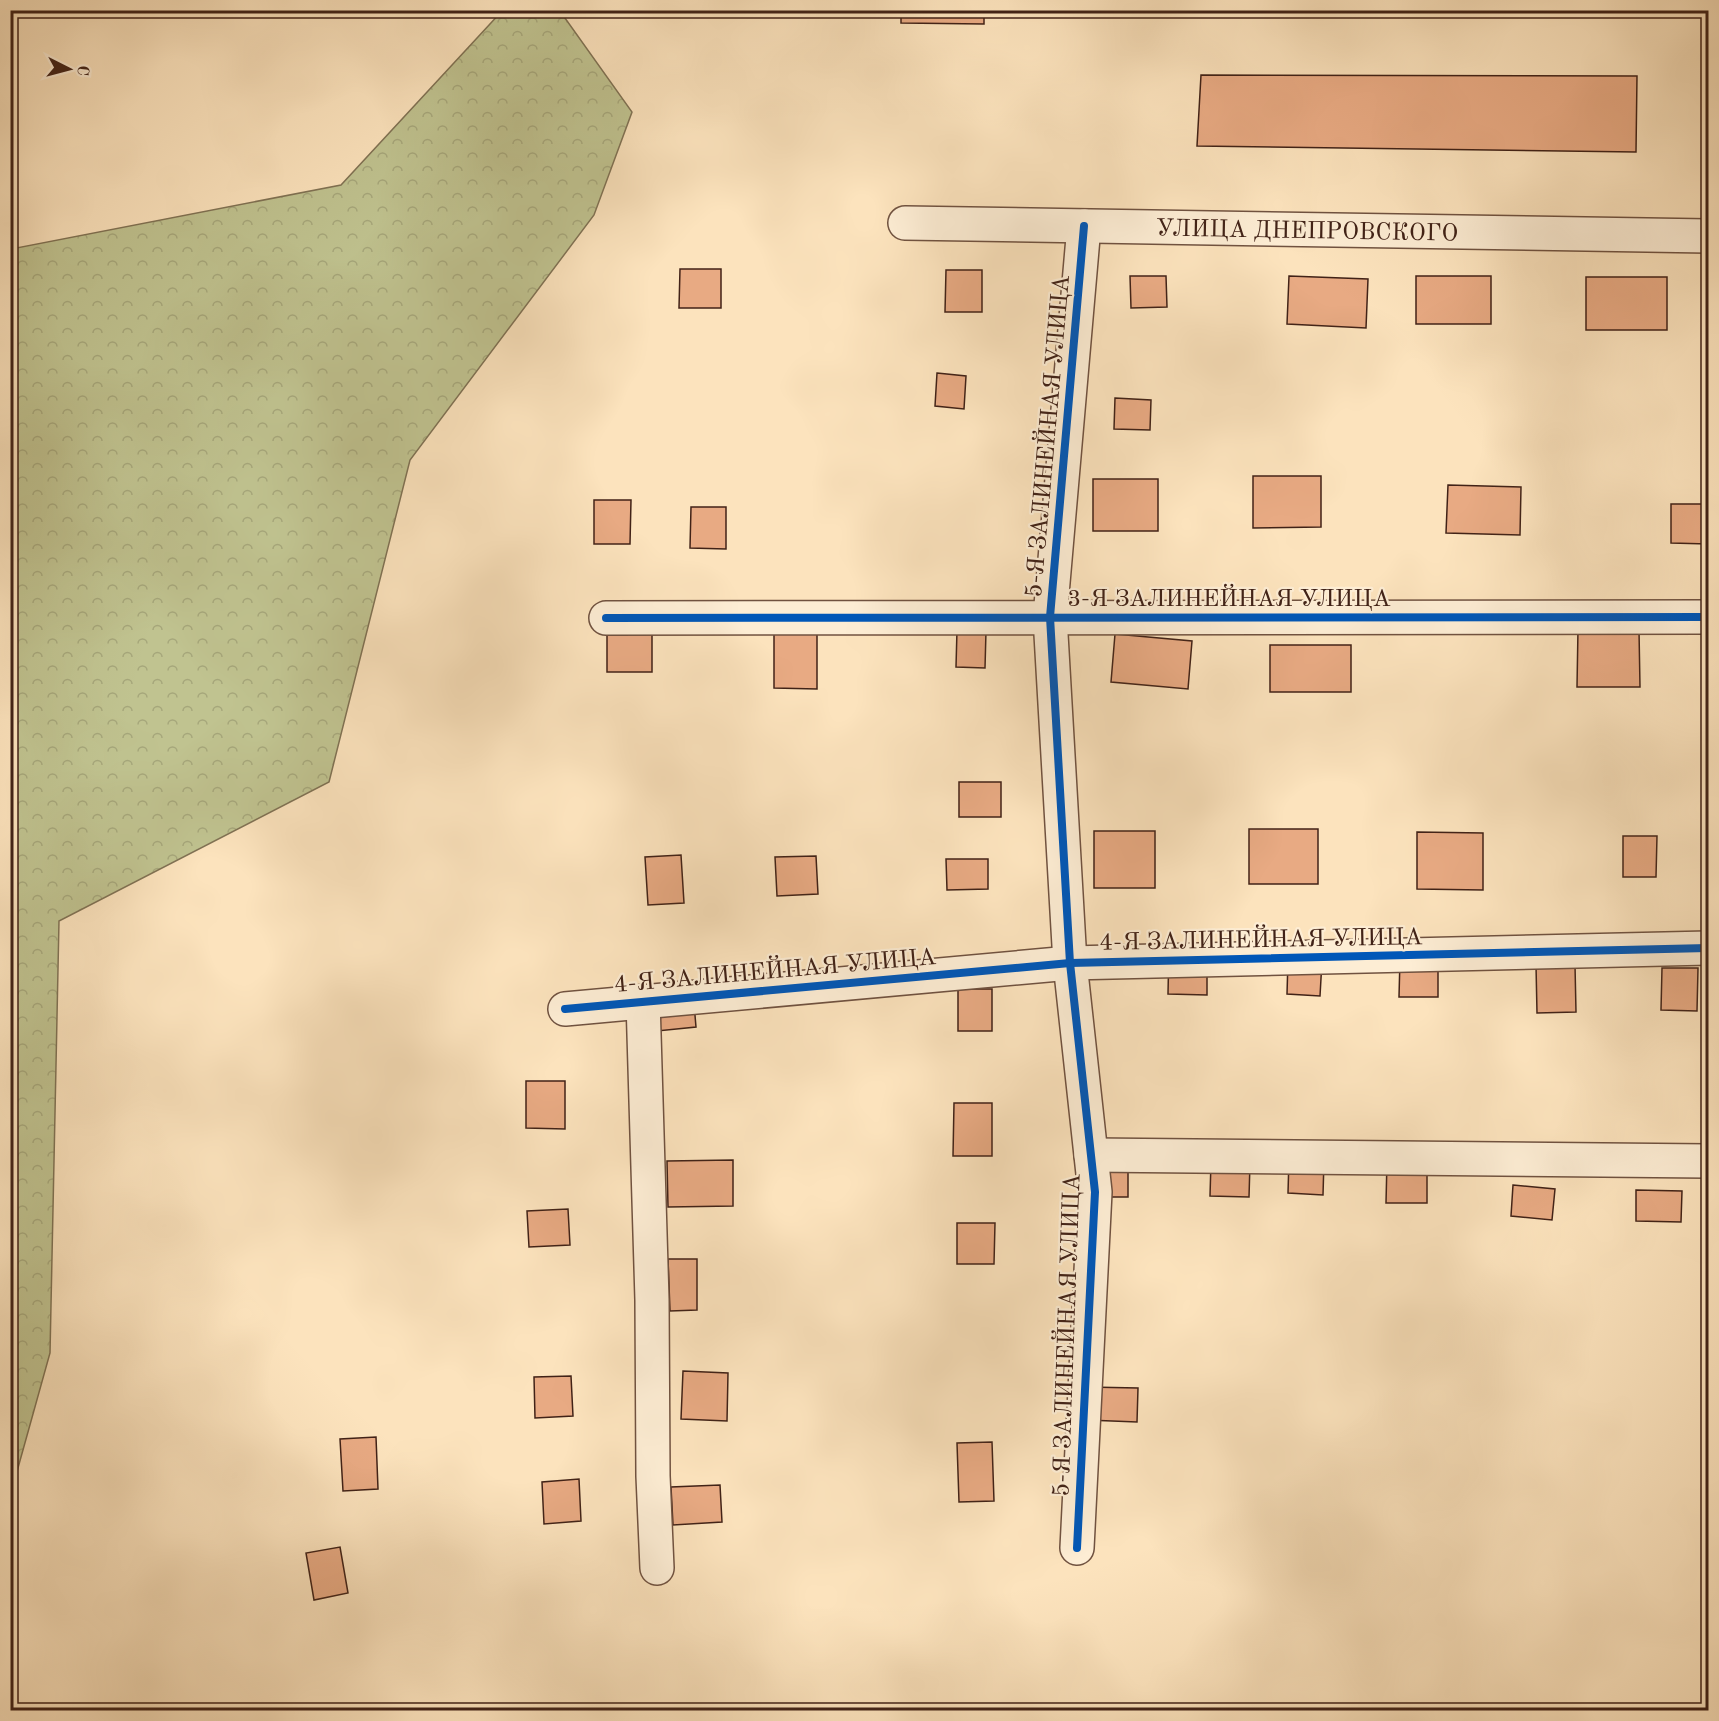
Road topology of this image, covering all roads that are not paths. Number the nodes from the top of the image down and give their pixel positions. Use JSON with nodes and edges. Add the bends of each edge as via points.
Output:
{"nodes":[{"id":1,"x":904,"y":223,"type":"dead end"},
{"id":2,"x":1084,"y":226,"type":"junction"},
{"id":3,"x":1708,"y":236,"type":"edge"},
{"id":4,"x":1050,"y":617,"type":"junction"},
{"id":5,"x":1708,"y":617,"type":"edge"},
{"id":6,"x":606,"y":618,"type":"dead end"},
{"id":7,"x":1708,"y":948,"type":"edge"},
{"id":8,"x":1070,"y":963,"type":"junction"},
{"id":9,"x":643,"y":1001,"type":"junction"},
{"id":10,"x":564,"y":1009,"type":"dead end"},
{"id":11,"x":1091,"y":1155,"type":"junction"},
{"id":12,"x":1708,"y":1161,"type":"edge"},
{"id":13,"x":1077,"y":1548,"type":"dead end"},
{"id":14,"x":657,"y":1568,"type":"dead end"}],
"edges":[{"from":1,"to":2,"type":"street","name":"УЛИЦА ДНЕПРОВСКОГО"},
{"from":2,"to":3,"type":"street","name":"УЛИЦА ДНЕПРОВСКОГО"},
{"from":2,"to":4,"type":"street","name":"5-Я ЗАЛИНЕЙНАЯ УЛИЦА"},
{"from":4,"to":5,"type":"street","name":"3-Я ЗАЛИНЕЙНАЯ УЛИЦА"},
{"from":4,"to":6,"type":"street","name":"3-Я ЗАЛИНЕЙНАЯ УЛИЦА"},
{"from":4,"to":8,"type":"street","name":"5-Я ЗАЛИНЕЙНАЯ УЛИЦА"},
{"from":7,"to":8,"type":"street","name":"4-Я ЗАЛИНЕЙНАЯ УЛИЦА"},
{"from":8,"to":9,"type":"street","name":"4-Я ЗАЛИНЕЙНАЯ УЛИЦА"},
{"from":8,"to":11,"type":"street","name":"5-Я ЗАЛИНЕЙНАЯ УЛИЦА"},
{"from":9,"to":10,"type":"street","name":"4-Я ЗАЛИНЕЙНАЯ УЛИЦА"},
{"from":9,"to":14,"type":"street","name":"4-Я ЗАЛИНЕЙНАЯ УЛИЦА"},
{"from":11,"to":12,"type":"street","name":"5-Я ЗАЛИНЕЙНАЯ УЛИЦА"},
{"from":11,"to":13,"type":"street","name":"5-Я ЗАЛИНЕЙНАЯ УЛИЦА","via":[[1095,1192]]}]}
